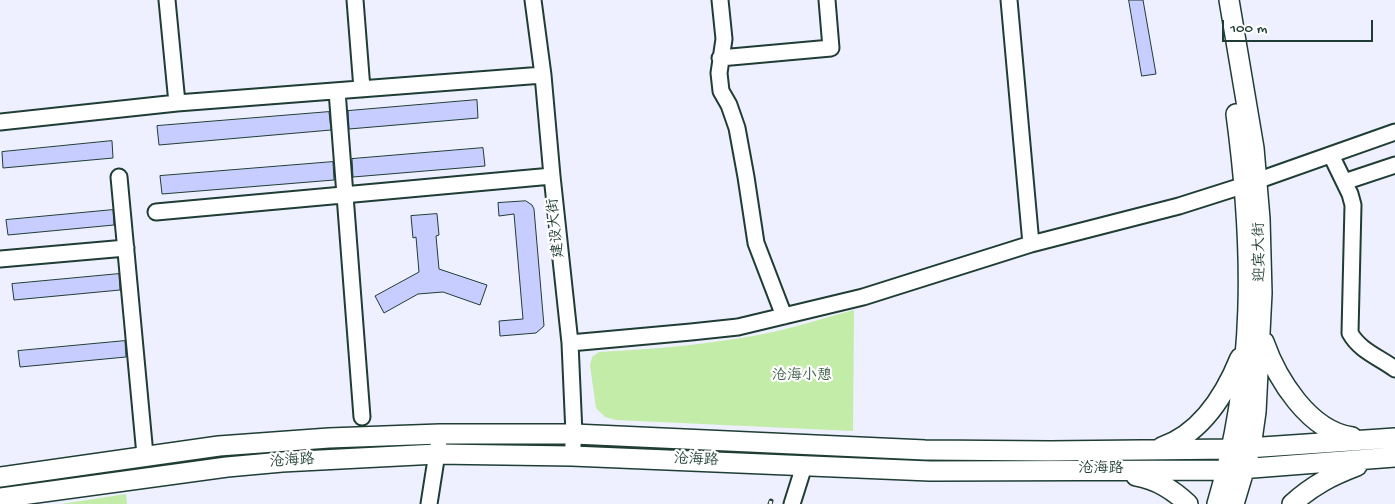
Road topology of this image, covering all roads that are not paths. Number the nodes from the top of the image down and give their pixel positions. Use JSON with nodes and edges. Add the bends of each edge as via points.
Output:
{"nodes":[{"id":1,"x":167,"y":0,"type":"edge"},
{"id":2,"x":355,"y":0,"type":"edge"},
{"id":3,"x":533,"y":0,"type":"edge"},
{"id":4,"x":720,"y":0,"type":"edge"},
{"id":5,"x":827,"y":0,"type":"edge"},
{"id":6,"x":1009,"y":0,"type":"edge"},
{"id":7,"x":1217,"y":0,"type":"edge"},
{"id":8,"x":1229,"y":0,"type":"edge"},
{"id":9,"x":720,"y":58,"type":"junction"},
{"id":10,"x":543,"y":75,"type":"junction"},
{"id":11,"x":362,"y":90,"type":"junction"},
{"id":12,"x":337,"y":91,"type":"junction"},
{"id":13,"x":177,"y":103,"type":"junction"},
{"id":14,"x":0,"y":122,"type":"edge"},
{"id":15,"x":1395,"y":132,"type":"edge"},
{"id":16,"x":1331,"y":154,"type":"junction"},
{"id":17,"x":1395,"y":165,"type":"edge"},
{"id":18,"x":552,"y":176,"type":"junction"},
{"id":19,"x":119,"y":177,"type":"dead end"},
{"id":20,"x":1251,"y":182,"type":"junction"},
{"id":21,"x":1344,"y":182,"type":"junction"},
{"id":22,"x":344,"y":195,"type":"junction"},
{"id":23,"x":156,"y":212,"type":"dead end"},
{"id":24,"x":1031,"y":244,"type":"junction"},
{"id":25,"x":126,"y":248,"type":"junction"},
{"id":26,"x":0,"y":259,"type":"edge"},
{"id":27,"x":784,"y":316,"type":"junction"},
{"id":28,"x":1254,"y":333,"type":"junction"},
{"id":29,"x":570,"y":343,"type":"junction"},
{"id":30,"x":1395,"y":369,"type":"edge"},
{"id":31,"x":362,"y":417,"type":"dead end"},
{"id":32,"x":440,"y":434,"type":"junction"},
{"id":33,"x":574,"y":434,"type":"junction"},
{"id":34,"x":1395,"y":438,"type":"edge"},
{"id":35,"x":1370,"y":440,"type":"junction"},
{"id":36,"x":1251,"y":447,"type":"junction"},
{"id":37,"x":1233,"y":449,"type":"junction"},
{"id":38,"x":1154,"y":450,"type":"junction"},
{"id":39,"x":437,"y":454,"type":"junction"},
{"id":40,"x":145,"y":455,"type":"junction"},
{"id":41,"x":572,"y":456,"type":"junction"},
{"id":42,"x":1395,"y":457,"type":"edge"},
{"id":43,"x":1372,"y":459,"type":"junction"},
{"id":44,"x":804,"y":466,"type":"junction"},
{"id":45,"x":1107,"y":470,"type":"junction"},
{"id":46,"x":1236,"y":470,"type":"junction"},
{"id":47,"x":0,"y":477,"type":"edge"},
{"id":48,"x":0,"y":498,"type":"edge"},
{"id":49,"x":428,"y":504,"type":"edge"},
{"id":50,"x":792,"y":504,"type":"edge"},
{"id":51,"x":1188,"y":504,"type":"edge"},
{"id":52,"x":1217,"y":504,"type":"edge"},
{"id":53,"x":1234,"y":504,"type":"edge"},
{"id":54,"x":1292,"y":504,"type":"edge"}],
"edges":[{"from":1,"to":13,"type":"street"},
{"from":2,"to":11,"type":"street"},
{"from":3,"to":10,"type":"street","name":"建设大街"},
{"from":4,"to":9,"type":"street","via":[[724,39]]},
{"from":5,"to":9,"type":"street","via":[[831,48]]},
{"from":6,"to":24,"type":"street"},
{"from":7,"to":20,"type":"main road","name":"迎宾大街"},
{"from":8,"to":20,"type":"main road","name":"迎宾大街","via":[[1254,148]]},
{"from":9,"to":27,"type":"street","via":[[721,90],[737,128],[756,243]]},
{"from":10,"to":11,"type":"street"},
{"from":10,"to":18,"type":"street","name":"建设大街"},
{"from":11,"to":12,"type":"street"},
{"from":12,"to":13,"type":"street"},
{"from":12,"to":22,"type":"street"},
{"from":13,"to":14,"type":"street"},
{"from":15,"to":16,"type":"street"},
{"from":16,"to":20,"type":"street"},
{"from":16,"to":21,"type":"street"},
{"from":17,"to":21,"type":"street"},
{"from":18,"to":22,"type":"street"},
{"from":18,"to":29,"type":"street","name":"建设大街"},
{"from":19,"to":25,"type":"street"},
{"from":20,"to":24,"type":"street","via":[[1179,206]]},
{"from":20,"to":28,"type":"main road","name":"迎宾大街","via":[[1249,276]]},
{"from":21,"to":30,"type":"street","via":[[1353,205],[1350,333],[1365,350]]},
{"from":22,"to":23,"type":"street"},
{"from":22,"to":31,"type":"street"},
{"from":24,"to":27,"type":"street","via":[[862,297]]},
{"from":25,"to":26,"type":"street"},
{"from":25,"to":40,"type":"street"},
{"from":27,"to":29,"type":"street","via":[[710,330]]},
{"from":28,"to":35,"type":"main road","via":[[1290,393],[1306,411],[1333,431]]},
{"from":28,"to":36,"type":"main road","name":"迎宾大街","via":[[1256,412]]},
{"from":28,"to":37,"type":"main road","name":"迎宾大街"},
{"from":28,"to":38,"type":"main road","via":[[1229,384],[1210,411],[1184,436]]},
{"from":29,"to":33,"type":"street","name":"建设大街"},
{"from":32,"to":33,"type":"main road","name":"沧海路"},
{"from":32,"to":39,"type":"street"},
{"from":32,"to":40,"type":"main road","name":"沧海路","via":[[329,438]]},
{"from":33,"to":38,"type":"main road","name":"沧海路","via":[[924,450]]},
{"from":33,"to":41,"type":"street","name":"建设大街"},
{"from":34,"to":35,"type":"main road","name":"沧海路"},
{"from":35,"to":36,"type":"main road","name":"沧海路"},
{"from":36,"to":37,"type":"main road","name":"沧海路"},
{"from":36,"to":46,"type":"main road","name":"迎宾大街"},
{"from":37,"to":38,"type":"main road","name":"沧海路"},
{"from":37,"to":46,"type":"main road","name":"迎宾大街"},
{"from":39,"to":41,"type":"main road","name":"沧海路"},
{"from":39,"to":48,"type":"main road","name":"沧海路","via":[[227,467]]},
{"from":39,"to":49,"type":"street"},
{"from":40,"to":47,"type":"main road","name":"沧海路"},
{"from":41,"to":44,"type":"main road","name":"沧海路"},
{"from":42,"to":43,"type":"main road","name":"沧海路"},
{"from":43,"to":46,"type":"main road","name":"沧海路"},
{"from":43,"to":54,"type":"main road","via":[[1309,488]]},
{"from":44,"to":45,"type":"main road","name":"沧海路"},
{"from":44,"to":50,"type":"street"},
{"from":45,"to":46,"type":"main road","name":"沧海路"},
{"from":45,"to":51,"type":"main road","via":[[1151,479]]},
{"from":46,"to":52,"type":"main road","name":"迎宾大街"},
{"from":46,"to":53,"type":"main road","name":"迎宾大街"}]}
